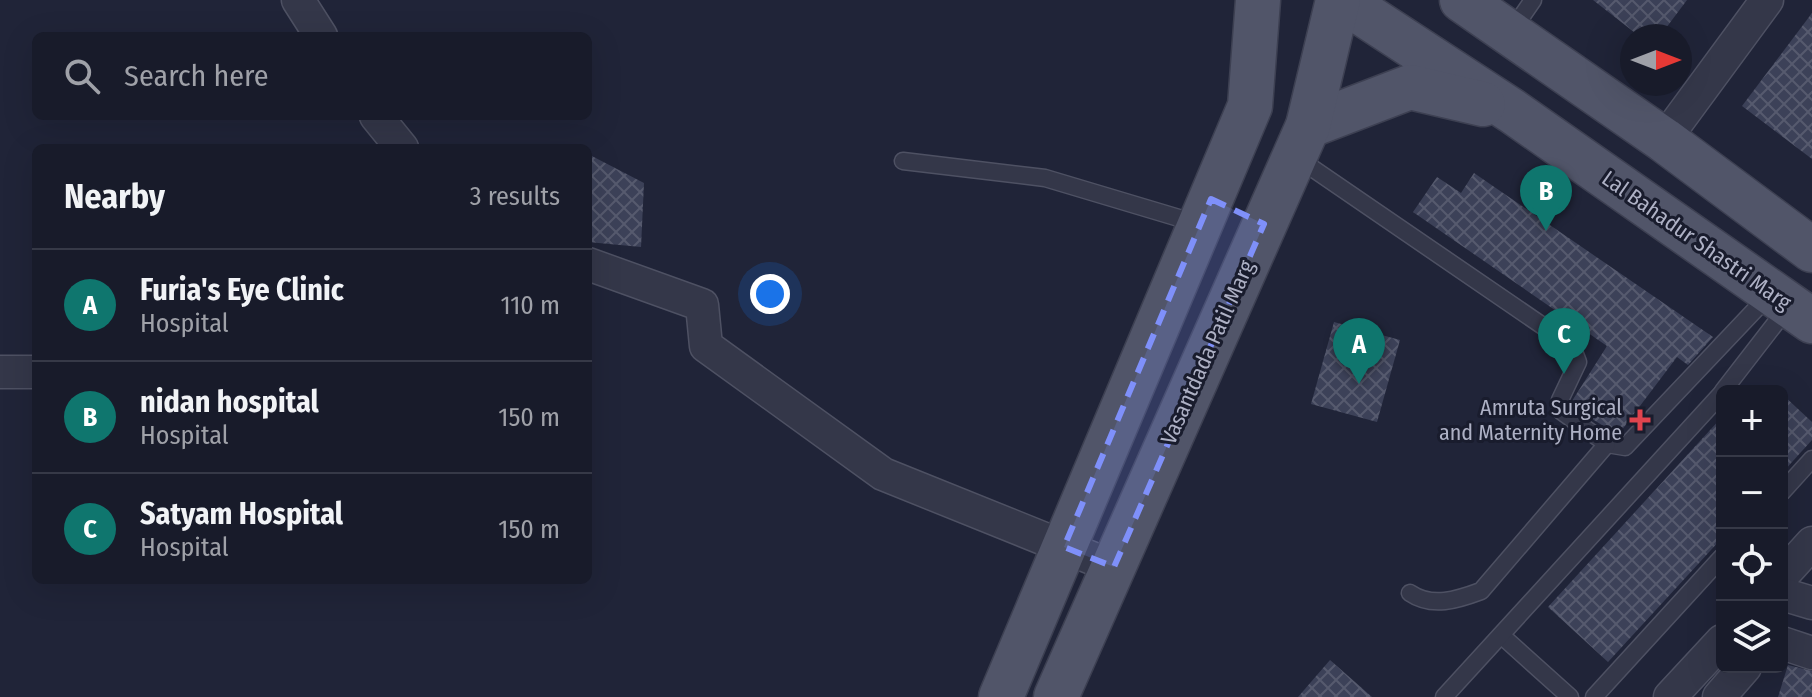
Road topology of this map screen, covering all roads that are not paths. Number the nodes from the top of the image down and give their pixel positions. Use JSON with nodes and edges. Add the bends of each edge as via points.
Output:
{"nodes":[{"id":1,"x":298,"y":0,"type":"edge"},
{"id":2,"x":1258,"y":0,"type":"edge"},
{"id":3,"x":1340,"y":0,"type":"edge"},
{"id":4,"x":1462,"y":0,"type":"edge"},
{"id":5,"x":1767,"y":0,"type":"edge"},
{"id":6,"x":1522,"y":17,"type":"edge"},
{"id":7,"x":318,"y":32,"type":"edge"},
{"id":8,"x":1512,"y":111,"type":"junction"},
{"id":9,"x":379,"y":120,"type":"edge"},
{"id":10,"x":1664,"y":140,"type":"junction"},
{"id":11,"x":1301,"y":141,"type":"junction"},
{"id":12,"x":399,"y":144,"type":"edge"},
{"id":13,"x":903,"y":161,"type":"dead end"},
{"id":14,"x":1206,"y":212,"type":"junction"},
{"id":15,"x":1264,"y":224,"type":"junction"},
{"id":16,"x":1812,"y":250,"type":"edge"},
{"id":17,"x":592,"y":265,"type":"edge"},
{"id":18,"x":1791,"y":306,"type":"edge"},
{"id":19,"x":0,"y":372,"type":"edge"},
{"id":20,"x":32,"y":372,"type":"edge"},
{"id":21,"x":1137,"y":374,"type":"junction"},
{"id":22,"x":1729,"y":385,"type":"edge"},
{"id":23,"x":1187,"y":397,"type":"junction"},
{"id":24,"x":1716,"y":400,"type":"edge"},
{"id":25,"x":1607,"y":444,"type":"junction"},
{"id":26,"x":1812,"y":459,"type":"edge"},
{"id":27,"x":1788,"y":485,"type":"edge"},
{"id":28,"x":1812,"y":543,"type":"edge"},
{"id":29,"x":1064,"y":547,"type":"junction"},
{"id":30,"x":1716,"y":564,"type":"edge"},
{"id":31,"x":1114,"y":567,"type":"junction"},
{"id":32,"x":1788,"y":569,"type":"edge"},
{"id":33,"x":1410,"y":593,"type":"dead end"},
{"id":34,"x":1788,"y":596,"type":"edge"},
{"id":35,"x":1812,"y":603,"type":"edge"},
{"id":36,"x":1501,"y":635,"type":"junction"},
{"id":37,"x":1788,"y":645,"type":"edge"},
{"id":38,"x":1716,"y":647,"type":"edge"},
{"id":39,"x":1812,"y":653,"type":"edge"},
{"id":40,"x":1740,"y":673,"type":"edge"},
{"id":41,"x":1001,"y":697,"type":"edge"},
{"id":42,"x":1056,"y":697,"type":"edge"},
{"id":43,"x":1444,"y":697,"type":"edge"},
{"id":44,"x":1570,"y":697,"type":"edge"},
{"id":45,"x":1594,"y":697,"type":"edge"},
{"id":46,"x":1670,"y":697,"type":"edge"},
{"id":47,"x":1719,"y":697,"type":"edge"}],
"edges":[{"from":1,"to":7,"type":"street"},
{"from":2,"to":14,"type":"main road","via":[[1250,106]]},
{"from":3,"to":8,"type":"main road","name":"Lal Bahadur Shastri Marg"},
{"from":3,"to":11,"type":"main road","name":"Vasantdada Patil Marg"},
{"from":4,"to":6,"type":"main road"},
{"from":5,"to":10,"type":"street"},
{"from":6,"to":10,"type":"main road"},
{"from":8,"to":11,"type":"main road","via":[[1410,87]]},
{"from":8,"to":18,"type":"main road","name":"Lal Bahadur Shastri Marg"},
{"from":9,"to":12,"type":"street"},
{"from":10,"to":16,"type":"main road"},
{"from":11,"to":15,"type":"main road","name":"Vasantdada Patil Marg"},
{"from":11,"to":25,"type":"lane","via":[[1572,346],[1578,362],[1560,400],[1561,411]]},
{"from":13,"to":14,"type":"lane","via":[[1045,178]]},
{"from":14,"to":15,"type":"main road"},
{"from":14,"to":21,"type":"main road"},
{"from":15,"to":23,"type":"main road","name":"Vasantdada Patil Marg"},
{"from":17,"to":29,"type":"street","via":[[702,305],[706,346],[883,474]]},
{"from":18,"to":22,"type":"lane"},
{"from":18,"to":25,"type":"lane","via":[[1625,447]]},
{"from":19,"to":20,"type":"street"},
{"from":21,"to":23,"type":"main road"},
{"from":21,"to":29,"type":"main road"},
{"from":23,"to":31,"type":"main road","name":"Vasantdada Patil Marg"},
{"from":24,"to":36,"type":"lane"},
{"from":25,"to":33,"type":"lane","via":[[1481,591],[1424,603]]},
{"from":26,"to":27,"type":"lane"},
{"from":28,"to":32,"type":"street"},
{"from":29,"to":31,"type":"street"},
{"from":29,"to":41,"type":"main road"},
{"from":30,"to":45,"type":"lane"},
{"from":31,"to":42,"type":"main road","name":"Vasantdada Patil Marg"},
{"from":34,"to":35,"type":"street"},
{"from":36,"to":43,"type":"lane"},
{"from":36,"to":44,"type":"lane"},
{"from":37,"to":39,"type":"street"},
{"from":38,"to":46,"type":"street"},
{"from":40,"to":47,"type":"street"}]}
